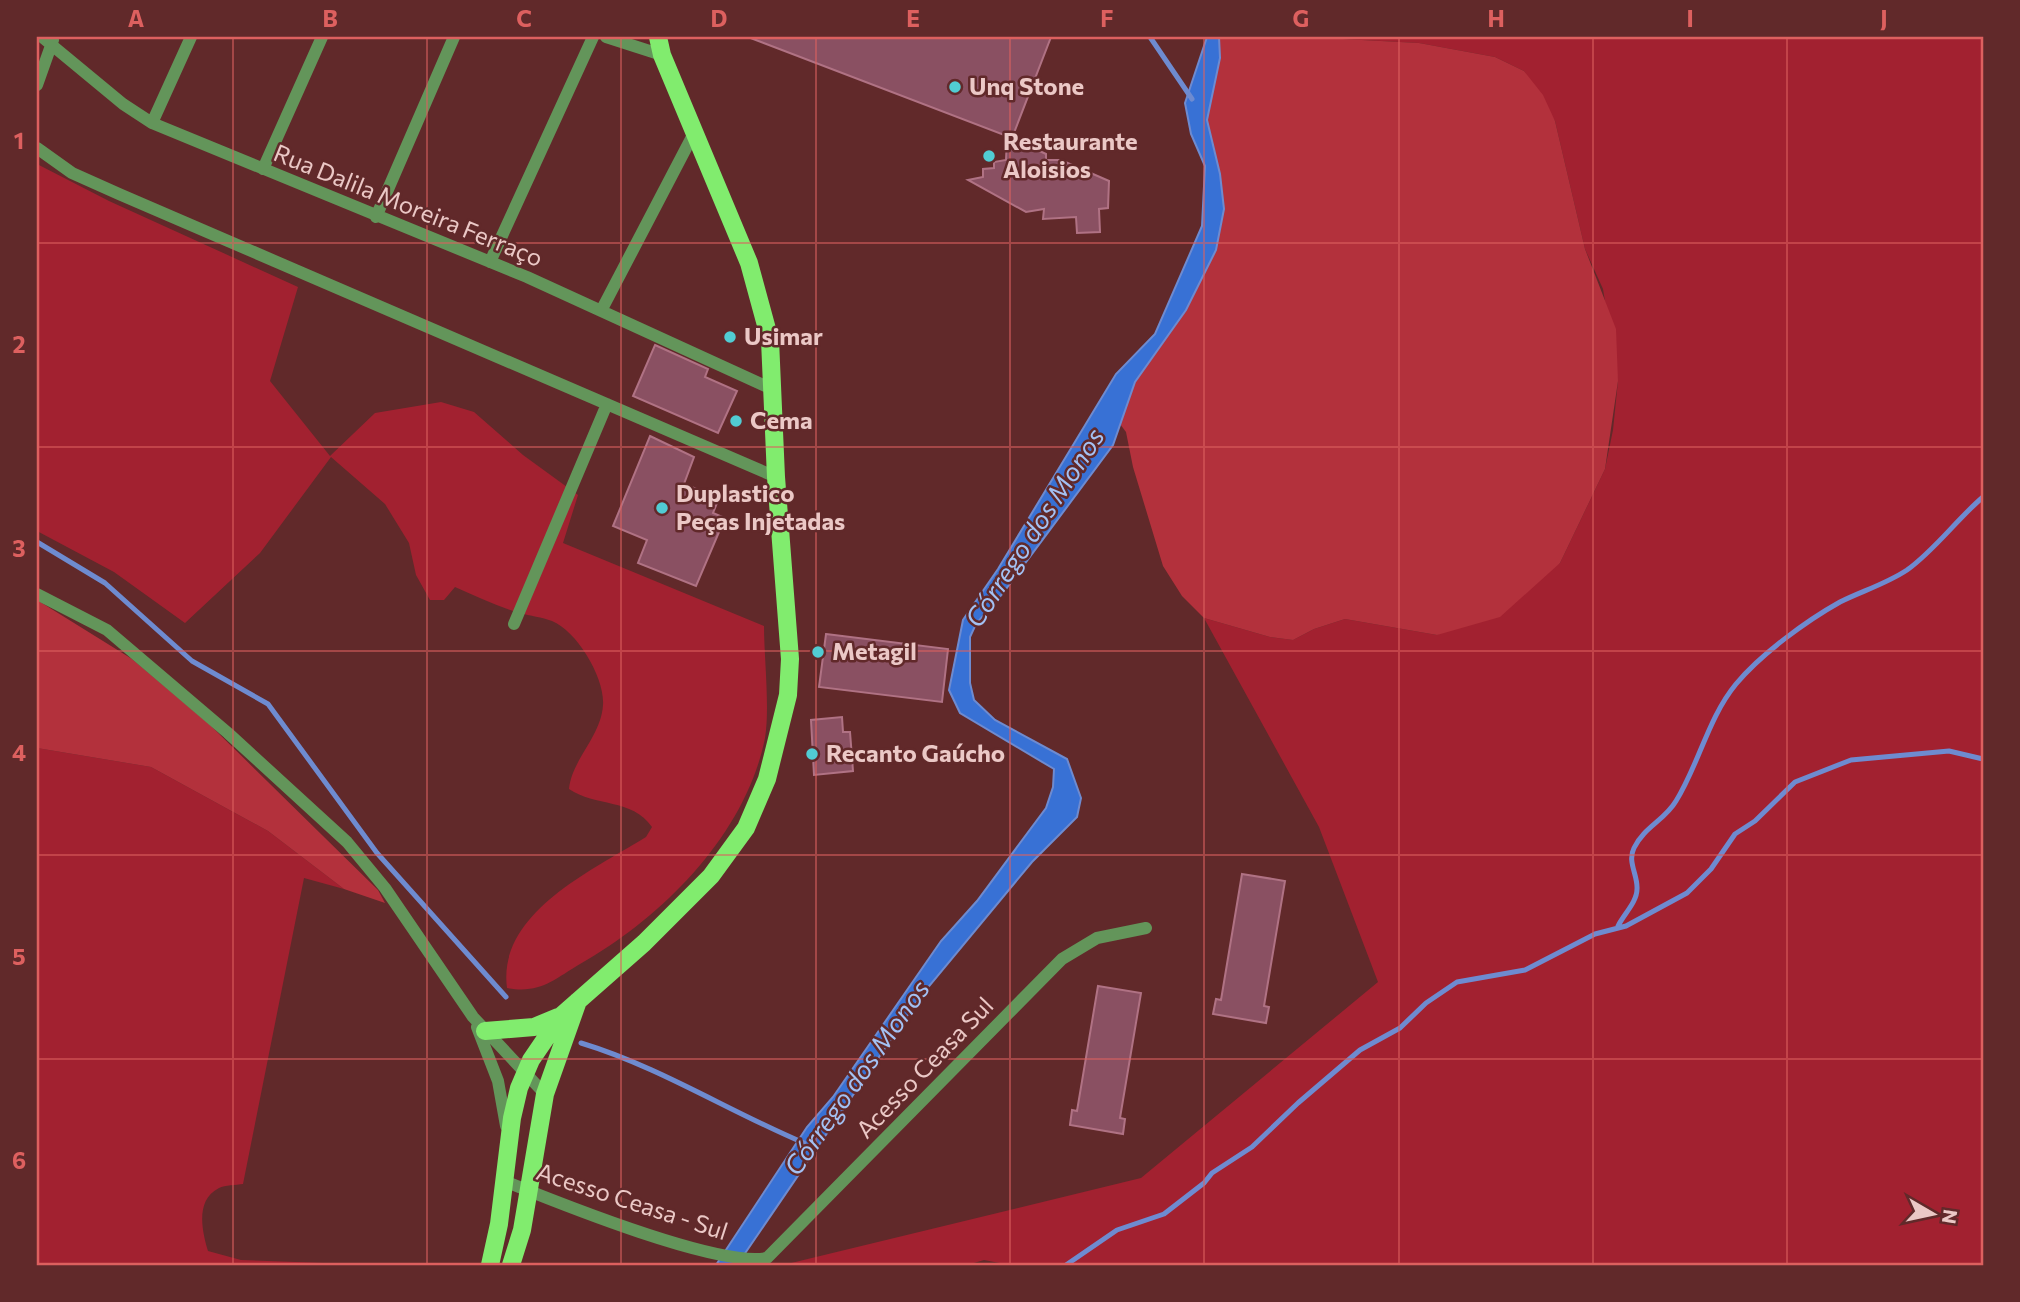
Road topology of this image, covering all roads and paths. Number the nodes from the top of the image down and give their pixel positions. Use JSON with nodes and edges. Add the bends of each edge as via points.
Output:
{"nodes":[{"id":1,"x":191,"y":37,"type":"edge"},
{"id":2,"x":322,"y":37,"type":"edge"},
{"id":3,"x":454,"y":37,"type":"edge"},
{"id":4,"x":593,"y":37,"type":"edge"},
{"id":5,"x":606,"y":37,"type":"edge"},
{"id":6,"x":657,"y":37,"type":"edge"},
{"id":7,"x":49,"y":39,"type":"edge"},
{"id":8,"x":662,"y":55,"type":"junction"},
{"id":9,"x":37,"y":85,"type":"edge"},
{"id":10,"x":152,"y":123,"type":"junction"},
{"id":11,"x":694,"y":132,"type":"junction"},
{"id":12,"x":37,"y":148,"type":"edge"},
{"id":13,"x":263,"y":169,"type":"junction"},
{"id":14,"x":376,"y":216,"type":"junction"},
{"id":15,"x":490,"y":262,"type":"junction"},
{"id":16,"x":601,"y":311,"type":"junction"},
{"id":17,"x":774,"y":390,"type":"junction"},
{"id":18,"x":607,"y":404,"type":"junction"},
{"id":19,"x":776,"y":477,"type":"junction"},
{"id":20,"x":37,"y":594,"type":"edge"},
{"id":21,"x":513,"y":624,"type":"dead end"},
{"id":22,"x":1146,"y":928,"type":"dead end"},
{"id":23,"x":578,"y":1001,"type":"junction"},
{"id":24,"x":561,"y":1016,"type":"junction"},
{"id":25,"x":473,"y":1017,"type":"junction"},
{"id":26,"x":485,"y":1031,"type":"junction"},
{"id":27,"x":525,"y":1075,"type":"junction"},
{"id":28,"x":545,"y":1094,"type":"junction"},
{"id":29,"x":508,"y":1141,"type":"junction"},
{"id":30,"x":504,"y":1181,"type":"junction"},
{"id":31,"x":529,"y":1191,"type":"junction"},
{"id":32,"x":748,"y":1259,"type":"joint"},
{"id":33,"x":490,"y":1265,"type":"edge"},
{"id":34,"x":511,"y":1265,"type":"edge"}],
"edges":[{"from":1,"to":10,"type":"street"},
{"from":2,"to":13,"type":"street"},
{"from":3,"to":14,"type":"street"},
{"from":4,"to":15,"type":"street"},
{"from":5,"to":8,"type":"street"},
{"from":6,"to":8,"type":"main road"},
{"from":7,"to":9,"type":"street"},
{"from":7,"to":10,"type":"street","name":"Rua Dalila Moreira Ferraço","via":[[123,104]]},
{"from":8,"to":11,"type":"main road"},
{"from":10,"to":13,"type":"street","name":"Rua Dalila Moreira Ferraço"},
{"from":11,"to":16,"type":"street"},
{"from":11,"to":17,"type":"main road","via":[[762,301]]},
{"from":12,"to":18,"type":"street","via":[[72,173],[118,194]]},
{"from":13,"to":14,"type":"street","name":"Rua Dalila Moreira Ferraço"},
{"from":14,"to":15,"type":"street","name":"Rua Dalila Moreira Ferraço"},
{"from":15,"to":16,"type":"street","name":"Rua Dalila Moreira Ferraço"},
{"from":16,"to":17,"type":"street","name":"Rua Dalila Moreira Ferraço"},
{"from":17,"to":19,"type":"main road"},
{"from":18,"to":19,"type":"street"},
{"from":18,"to":21,"type":"street"},
{"from":19,"to":23,"type":"main road","via":[[790,659],[788,695],[767,779],[746,828],[711,876]]},
{"from":20,"to":25,"type":"street","via":[[107,630],[346,842],[385,888]]},
{"from":22,"to":32,"type":"street","name":"Acesso Ceasa Sul","via":[[1097,937],[1062,959],[775,1252],[767,1258]]},
{"from":23,"to":24,"type":"main road"},
{"from":23,"to":28,"type":"main road"},
{"from":24,"to":26,"type":"main road","via":[[534,1027]]},
{"from":24,"to":27,"type":"main road"},
{"from":25,"to":26,"type":"street"},
{"from":25,"to":29,"type":"street","via":[[498,1081]]},
{"from":26,"to":27,"type":"street"},
{"from":27,"to":28,"type":"street"},
{"from":27,"to":29,"type":"main road"},
{"from":28,"to":31,"type":"main road"},
{"from":29,"to":30,"type":"main road"},
{"from":30,"to":31,"type":"street","name":"Acesso Ceasa - Sul"},
{"from":30,"to":33,"type":"main road"},
{"from":31,"to":32,"type":"street","name":"Acesso Ceasa - Sul","via":[[646,1233]]},
{"from":31,"to":34,"type":"main road"}]}
